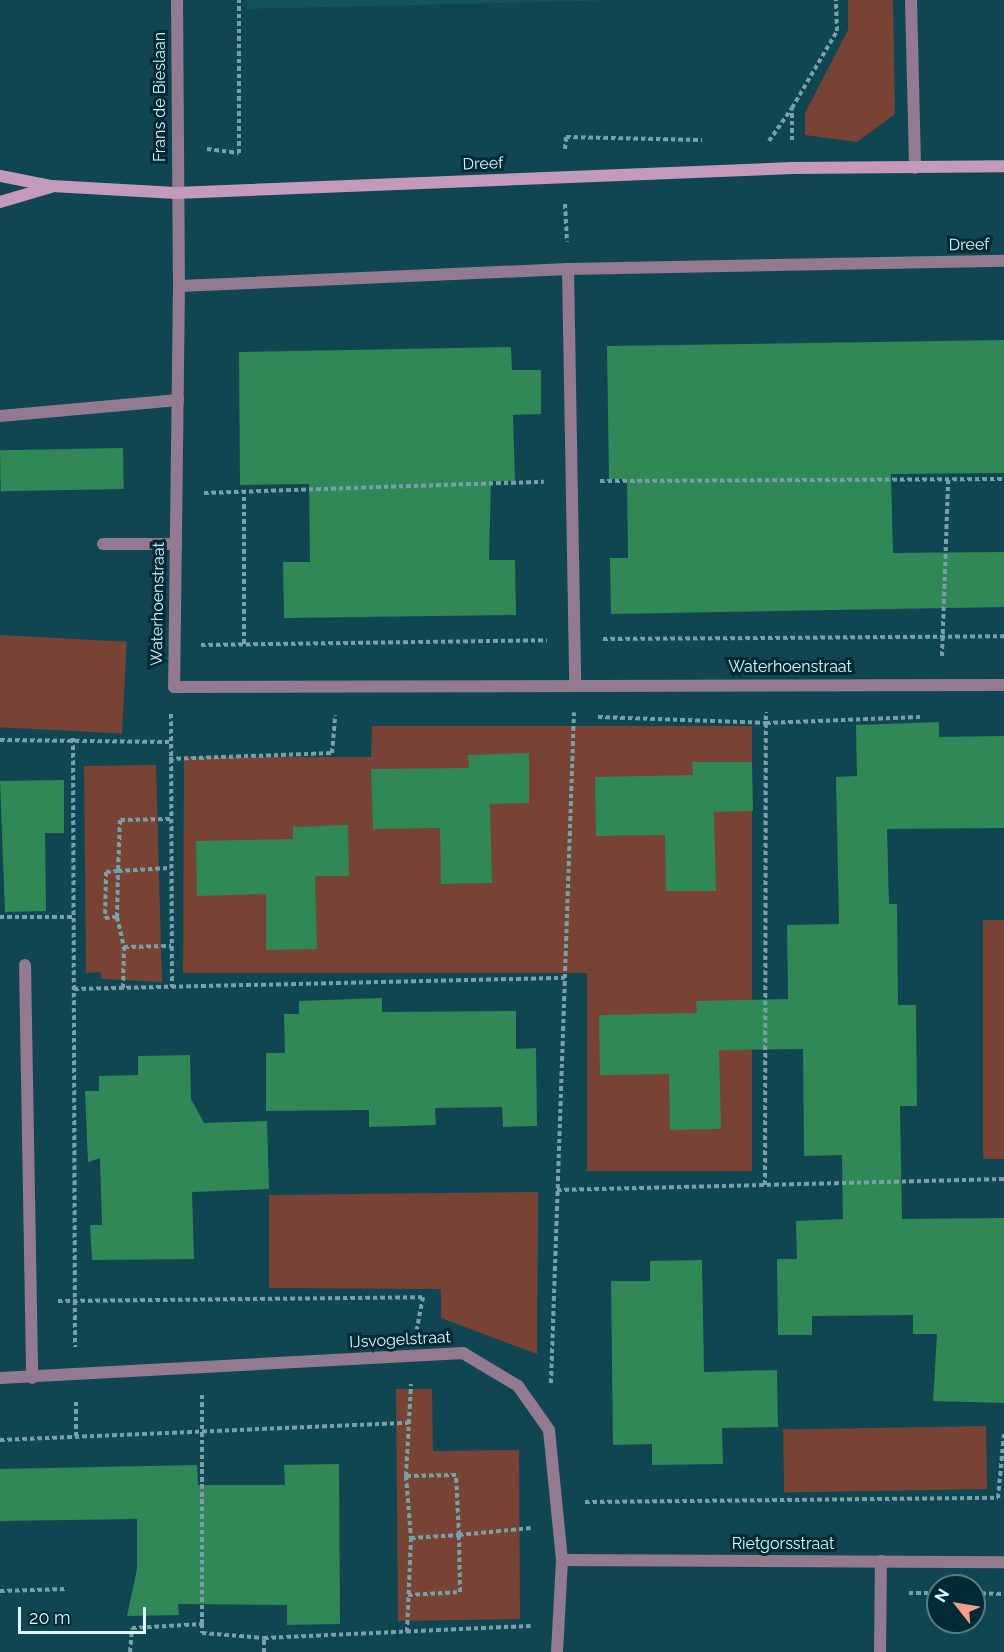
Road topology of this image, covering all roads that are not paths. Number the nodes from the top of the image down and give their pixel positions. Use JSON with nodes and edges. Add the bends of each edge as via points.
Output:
{"nodes":[{"id":1,"x":177,"y":0,"type":"edge"},
{"id":2,"x":911,"y":0,"type":"edge"},
{"id":3,"x":1004,"y":166,"type":"edge"},
{"id":4,"x":915,"y":168,"type":"junction"},
{"id":5,"x":0,"y":176,"type":"edge"},
{"id":6,"x":52,"y":186,"type":"junction"},
{"id":7,"x":176,"y":193,"type":"junction"},
{"id":8,"x":0,"y":202,"type":"edge"},
{"id":9,"x":1004,"y":261,"type":"edge"},
{"id":10,"x":568,"y":269,"type":"junction"},
{"id":11,"x":179,"y":286,"type":"junction"},
{"id":12,"x":178,"y":400,"type":"junction"},
{"id":13,"x":0,"y":416,"type":"edge"},
{"id":14,"x":103,"y":544,"type":"dead end"},
{"id":15,"x":176,"y":544,"type":"junction"},
{"id":16,"x":575,"y":685,"type":"junction"},
{"id":17,"x":1004,"y":685,"type":"edge"},
{"id":18,"x":25,"y":965,"type":"dead end"},
{"id":19,"x":0,"y":1378,"type":"edge"},
{"id":20,"x":32,"y":1378,"type":"junction"},
{"id":21,"x":562,"y":1560,"type":"junction"},
{"id":22,"x":881,"y":1561,"type":"junction"},
{"id":23,"x":1004,"y":1562,"type":"edge"},
{"id":24,"x":557,"y":1652,"type":"edge"},
{"id":25,"x":880,"y":1652,"type":"edge"}],
"edges":[{"from":1,"to":7,"type":"street","name":"Frans de Bieslaan"},
{"from":2,"to":4,"type":"street"},
{"from":3,"to":4,"type":"street","name":"Dreef"},
{"from":4,"to":7,"type":"street","name":"Dreef","via":[[792,168]]},
{"from":5,"to":6,"type":"street","name":"Dreef"},
{"from":6,"to":7,"type":"street","name":"Dreef"},
{"from":6,"to":8,"type":"street","name":"Dreef"},
{"from":7,"to":11,"type":"street","name":"Waterhoenstraat"},
{"from":9,"to":10,"type":"street","name":"Dreef"},
{"from":10,"to":11,"type":"street","name":"Dreef"},
{"from":10,"to":16,"type":"street"},
{"from":11,"to":12,"type":"street","name":"Waterhoenstraat"},
{"from":12,"to":13,"type":"street"},
{"from":12,"to":15,"type":"street","name":"Waterhoenstraat"},
{"from":14,"to":15,"type":"street"},
{"from":15,"to":16,"type":"street","name":"Waterhoenstraat","via":[[174,687]]},
{"from":16,"to":17,"type":"street","name":"Waterhoenstraat"},
{"from":18,"to":20,"type":"street"},
{"from":19,"to":20,"type":"street","name":"IJsvogelstraat"},
{"from":20,"to":21,"type":"street","name":"IJsvogelstraat","via":[[463,1353],[518,1386],[549,1430]]},
{"from":21,"to":22,"type":"street","name":"Rietgorsstraat"},
{"from":21,"to":24,"type":"street","name":"IJsvogelstraat"},
{"from":22,"to":23,"type":"street","name":"Rietgorsstraat"},
{"from":22,"to":25,"type":"street"}]}
